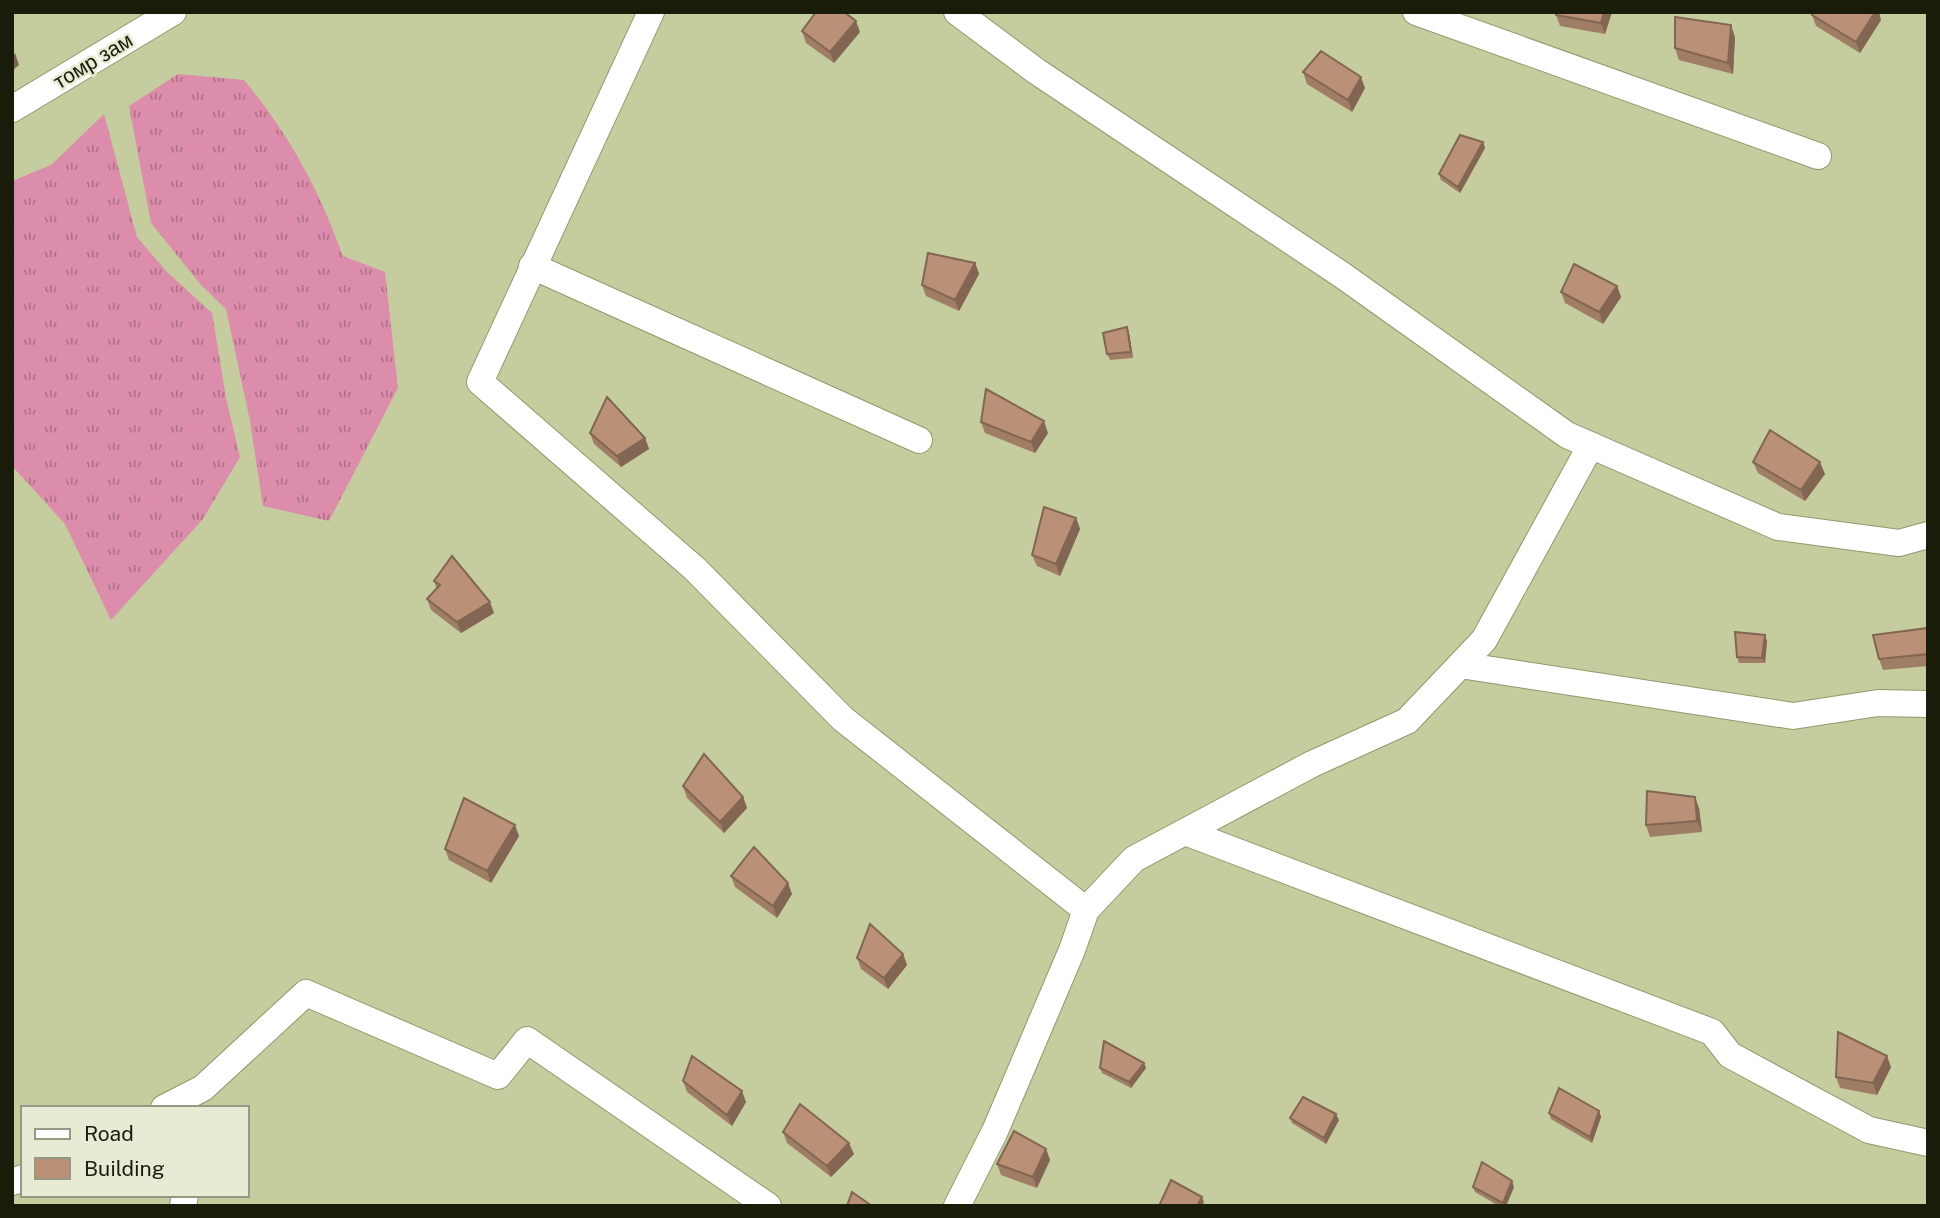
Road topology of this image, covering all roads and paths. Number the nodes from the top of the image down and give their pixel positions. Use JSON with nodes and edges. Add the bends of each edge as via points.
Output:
{"nodes":[{"id":1,"x":173,"y":12,"type":"edge"},
{"id":2,"x":651,"y":12,"type":"edge"},
{"id":3,"x":957,"y":12,"type":"edge"},
{"id":4,"x":1416,"y":12,"type":"edge"},
{"id":5,"x":12,"y":109,"type":"edge"},
{"id":6,"x":1818,"y":156,"type":"dead end"},
{"id":7,"x":533,"y":266,"type":"junction"},
{"id":8,"x":919,"y":440,"type":"dead end"},
{"id":9,"x":1591,"y":445,"type":"junction"},
{"id":10,"x":1928,"y":536,"type":"edge"},
{"id":11,"x":1460,"y":665,"type":"junction"},
{"id":12,"x":1928,"y":704,"type":"edge"},
{"id":13,"x":1185,"y":832,"type":"junction"},
{"id":14,"x":1086,"y":911,"type":"junction"},
{"id":15,"x":201,"y":1098,"type":"edge"},
{"id":16,"x":171,"y":1106,"type":"edge"},
{"id":17,"x":1928,"y":1143,"type":"edge"},
{"id":18,"x":768,"y":1206,"type":"edge"},
{"id":19,"x":957,"y":1206,"type":"edge"}],
"edges":[{"from":1,"to":5,"type":"street","name":"томр зам"},
{"from":2,"to":7,"type":"street"},
{"from":3,"to":9,"type":"street","via":[[1567,435]]},
{"from":4,"to":6,"type":"street"},
{"from":7,"to":8,"type":"street"},
{"from":7,"to":14,"type":"street","via":[[480,382],[695,569],[843,719]]},
{"from":9,"to":10,"type":"street","via":[[1778,527],[1899,542]]},
{"from":9,"to":11,"type":"street","via":[[1484,640]]},
{"from":11,"to":12,"type":"street","via":[[1793,716],[1878,703]]},
{"from":11,"to":13,"type":"street","via":[[1407,721],[1312,764]]},
{"from":13,"to":14,"type":"street","via":[[1134,859]]},
{"from":13,"to":17,"type":"street","via":[[1712,1032],[1730,1055],[1869,1130]]},
{"from":14,"to":19,"type":"street","via":[[995,1131]]},
{"from":15,"to":16,"type":"street"},
{"from":15,"to":18,"type":"street","via":[[306,993],[498,1076],[527,1040]]}]}
